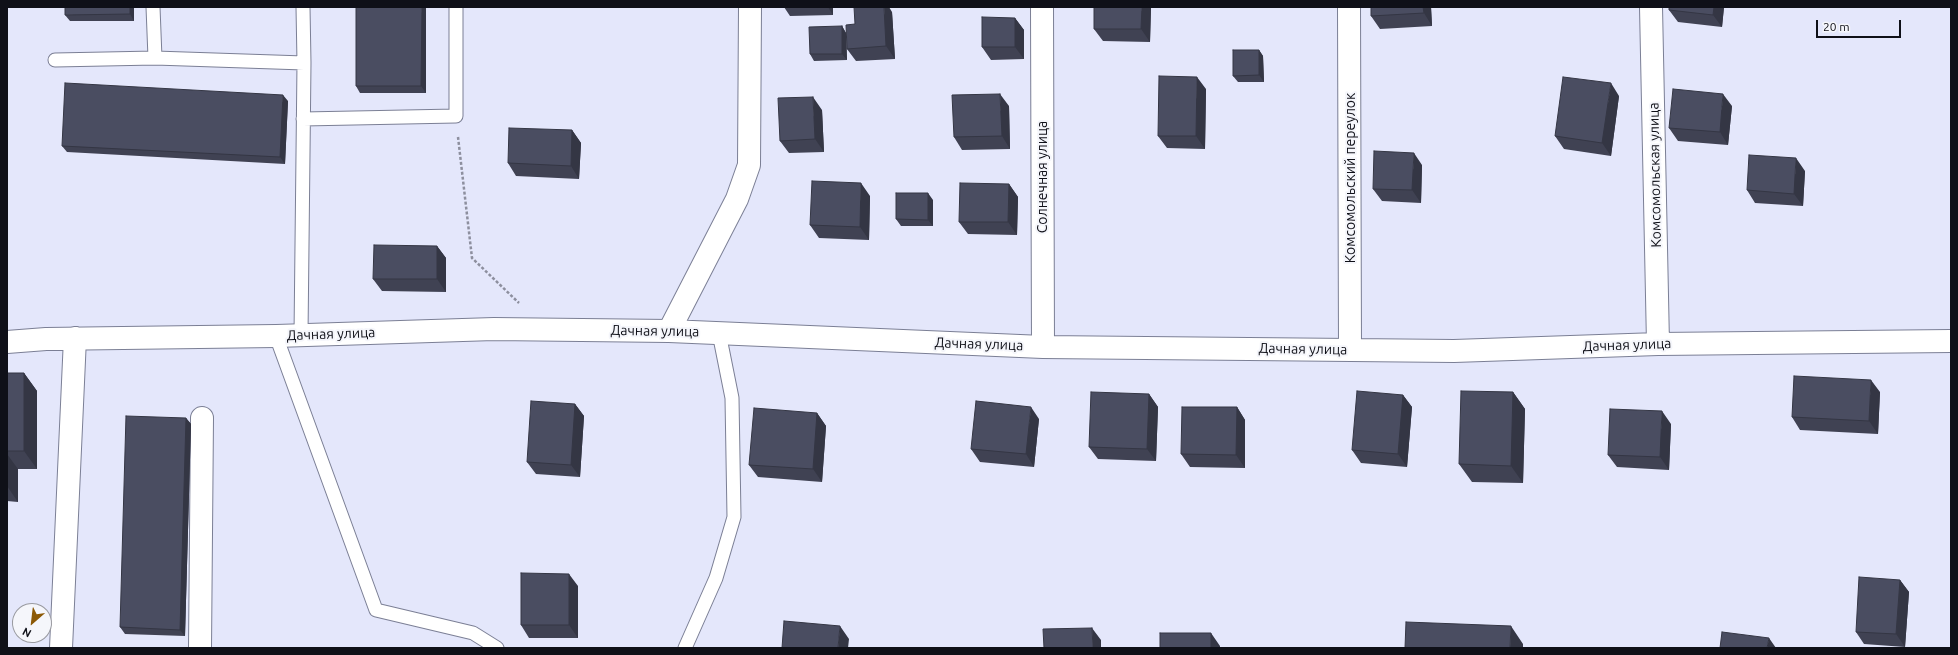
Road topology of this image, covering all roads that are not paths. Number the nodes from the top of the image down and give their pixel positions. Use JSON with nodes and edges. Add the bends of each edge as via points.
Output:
{"nodes":[{"id":1,"x":154,"y":7,"type":"edge"},
{"id":2,"x":303,"y":7,"type":"edge"},
{"id":3,"x":456,"y":7,"type":"edge"},
{"id":4,"x":750,"y":7,"type":"edge"},
{"id":5,"x":1042,"y":7,"type":"edge"},
{"id":6,"x":1349,"y":7,"type":"edge"},
{"id":7,"x":1651,"y":7,"type":"edge"},
{"id":8,"x":155,"y":58,"type":"junction"},
{"id":9,"x":55,"y":60,"type":"dead end"},
{"id":10,"x":304,"y":63,"type":"junction"},
{"id":11,"x":303,"y":119,"type":"junction"},
{"id":12,"x":669,"y":331,"type":"junction"},
{"id":13,"x":719,"y":333,"type":"junction"},
{"id":14,"x":301,"y":335,"type":"junction"},
{"id":15,"x":276,"y":336,"type":"junction"},
{"id":16,"x":75,"y":338,"type":"junction"},
{"id":17,"x":1951,"y":341,"type":"edge"},
{"id":18,"x":7,"y":342,"type":"edge"},
{"id":19,"x":1658,"y":344,"type":"junction"},
{"id":20,"x":1043,"y":347,"type":"junction"},
{"id":21,"x":1350,"y":350,"type":"junction"},
{"id":22,"x":202,"y":418,"type":"dead end"},
{"id":23,"x":61,"y":648,"type":"edge"},
{"id":24,"x":200,"y":648,"type":"edge"},
{"id":25,"x":497,"y":648,"type":"edge"},
{"id":26,"x":685,"y":648,"type":"edge"}],
"edges":[{"from":1,"to":8,"type":"lane"},
{"from":2,"to":10,"type":"lane"},
{"from":3,"to":11,"type":"lane","via":[[456,116]]},
{"from":4,"to":12,"type":"street","via":[[749,165],[737,199]]},
{"from":5,"to":20,"type":"street","name":"Солнечная улица"},
{"from":6,"to":21,"type":"street","name":"Комсомольский переулок"},
{"from":7,"to":19,"type":"street","name":"Комсомольская улица"},
{"from":8,"to":9,"type":"lane"},
{"from":8,"to":10,"type":"lane"},
{"from":10,"to":11,"type":"lane"},
{"from":11,"to":14,"type":"lane"},
{"from":12,"to":13,"type":"street","name":"Дачная улица"},
{"from":12,"to":14,"type":"street","name":"Дачная улица","via":[[494,329]]},
{"from":13,"to":20,"type":"street","name":"Дачная улица"},
{"from":13,"to":26,"type":"lane","via":[[732,398],[734,517],[716,578]]},
{"from":14,"to":15,"type":"street","name":"Дачная улица"},
{"from":15,"to":16,"type":"street","name":"Дачная улица"},
{"from":15,"to":25,"type":"lane","via":[[376,610],[473,633]]},
{"from":16,"to":18,"type":"street","name":"Дачная улица"},
{"from":16,"to":23,"type":"street"},
{"from":17,"to":19,"type":"street","name":"Дачная улица"},
{"from":19,"to":21,"type":"street","name":"Дачная улица","via":[[1454,351]]},
{"from":20,"to":21,"type":"street","name":"Дачная улица"},
{"from":22,"to":24,"type":"street"}]}
